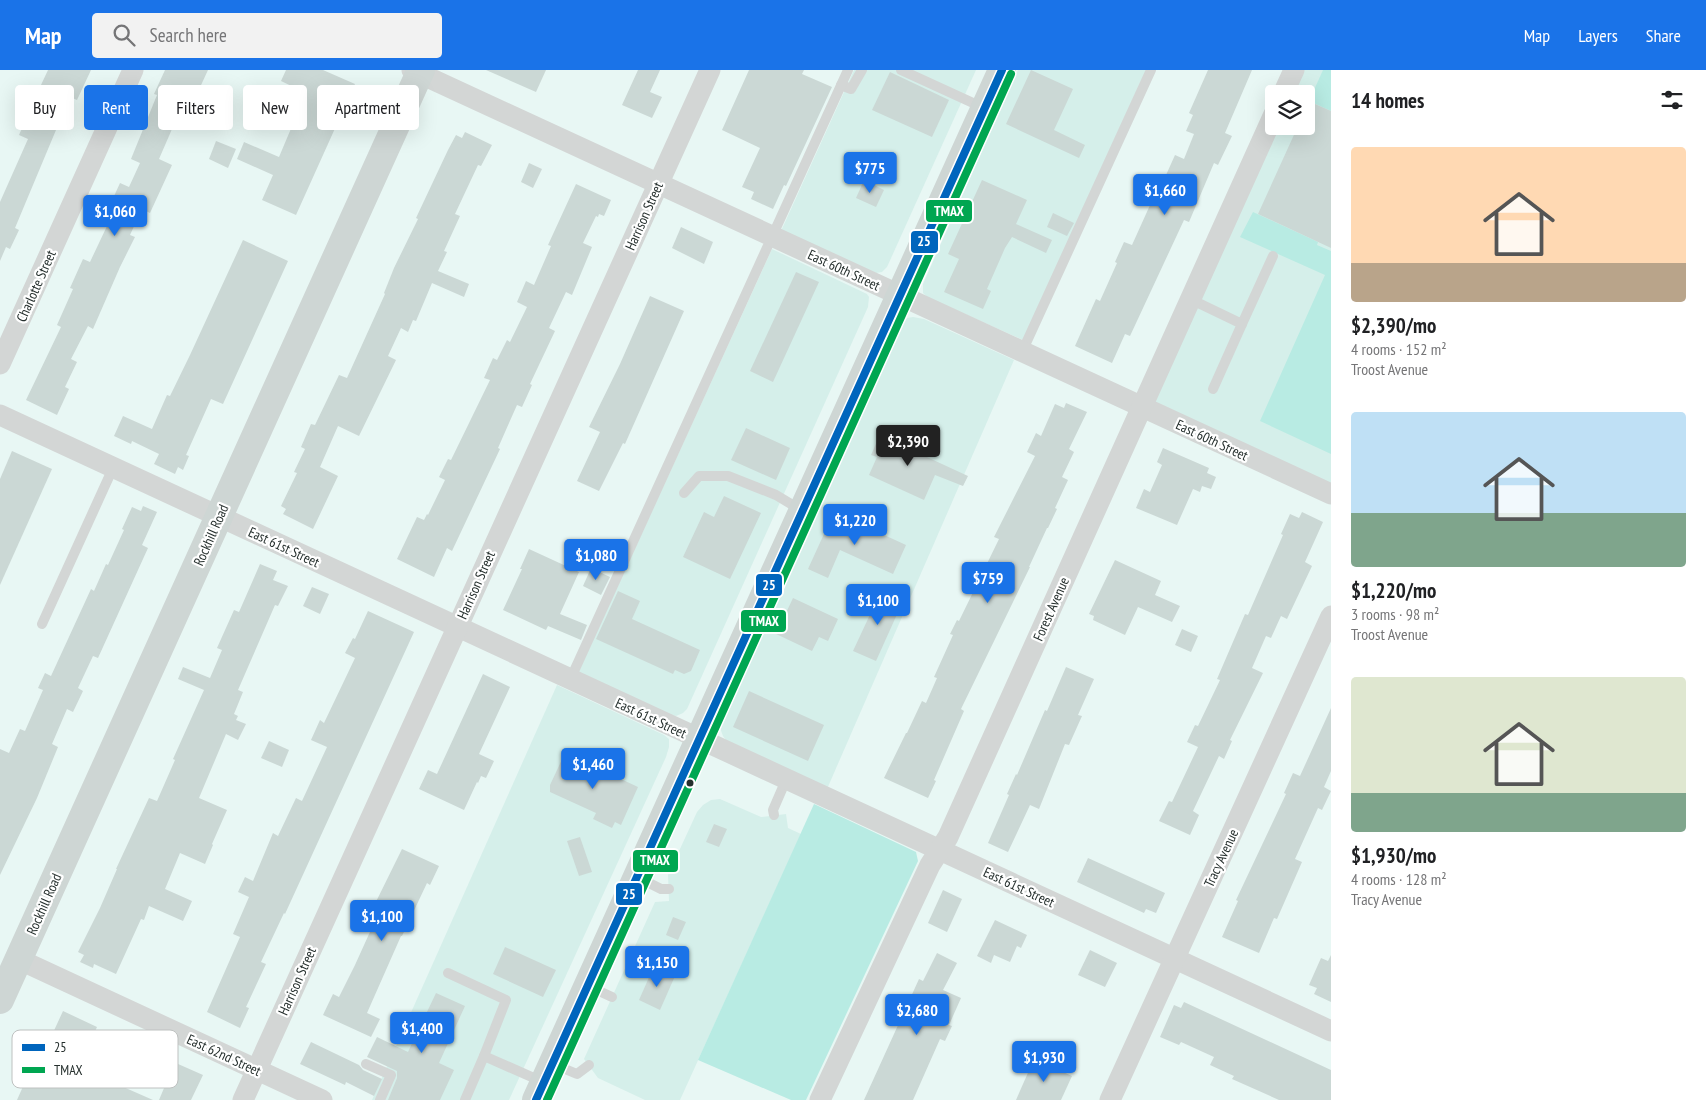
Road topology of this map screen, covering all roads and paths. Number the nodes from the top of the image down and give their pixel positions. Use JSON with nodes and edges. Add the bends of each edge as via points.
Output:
{"nodes":[{"id":1,"x":133,"y":70,"type":"edge"},
{"id":2,"x":710,"y":70,"type":"edge"},
{"id":3,"x":848,"y":70,"type":"edge"},
{"id":4,"x":862,"y":70,"type":"edge"},
{"id":5,"x":901,"y":70,"type":"edge"},
{"id":6,"x":1002,"y":70,"type":"edge"},
{"id":7,"x":1151,"y":70,"type":"edge"},
{"id":8,"x":1294,"y":70,"type":"edge"},
{"id":9,"x":418,"y":71,"type":"edge"},
{"id":10,"x":841,"y":85,"type":"junction"},
{"id":11,"x":1287,"y":85,"type":"edge"},
{"id":12,"x":985,"y":108,"type":"junction"},
{"id":13,"x":1265,"y":134,"type":"edge"},
{"id":14,"x":658,"y":184,"type":"junction"},
{"id":15,"x":772,"y":237,"type":"junction"},
{"id":16,"x":1273,"y":256,"type":"dead end"},
{"id":17,"x":899,"y":296,"type":"junction"},
{"id":18,"x":1190,"y":299,"type":"junction"},
{"id":19,"x":1242,"y":324,"type":"junction"},
{"id":20,"x":1022,"y":352,"type":"junction"},
{"id":21,"x":0,"y":364,"type":"edge"},
{"id":22,"x":1213,"y":389,"type":"dead end"},
{"id":23,"x":1141,"y":407,"type":"junction"},
{"id":24,"x":0,"y":415,"type":"edge"},
{"id":25,"x":113,"y":468,"type":"junction"},
{"id":26,"x":684,"y":493,"type":"dead end"},
{"id":27,"x":1331,"y":494,"type":"edge"},
{"id":28,"x":801,"y":511,"type":"junction"},
{"id":29,"x":219,"y":517,"type":"junction"},
{"id":30,"x":1331,"y":616,"type":"edge"},
{"id":31,"x":42,"y":624,"type":"dead end"},
{"id":32,"x":457,"y":627,"type":"junction"},
{"id":33,"x":570,"y":680,"type":"junction"},
{"id":34,"x":698,"y":739,"type":"junction"},
{"id":35,"x":786,"y":780,"type":"junction"},
{"id":36,"x":774,"y":815,"type":"dead end"},
{"id":37,"x":940,"y":850,"type":"junction"},
{"id":38,"x":636,"y":877,"type":"junction"},
{"id":39,"x":669,"y":890,"type":"dead end"},
{"id":40,"x":18,"y":959,"type":"junction"},
{"id":41,"x":1174,"y":959,"type":"junction"},
{"id":42,"x":448,"y":973,"type":"dead end"},
{"id":43,"x":587,"y":986,"type":"junction"},
{"id":44,"x":612,"y":996,"type":"dead end"},
{"id":45,"x":0,"y":1000,"type":"edge"},
{"id":46,"x":171,"y":1030,"type":"edge"},
{"id":47,"x":1331,"y":1031,"type":"edge"},
{"id":48,"x":178,"y":1033,"type":"edge"},
{"id":49,"x":484,"y":1056,"type":"junction"},
{"id":50,"x":366,"y":1064,"type":"dead end"},
{"id":51,"x":589,"y":1066,"type":"dead end"},
{"id":52,"x":257,"y":1070,"type":"junction"},
{"id":53,"x":544,"y":1082,"type":"edge"},
{"id":54,"x":243,"y":1100,"type":"edge"},
{"id":55,"x":322,"y":1100,"type":"edge"},
{"id":56,"x":380,"y":1100,"type":"edge"},
{"id":57,"x":465,"y":1100,"type":"edge"},
{"id":58,"x":820,"y":1100,"type":"edge"},
{"id":59,"x":1110,"y":1100,"type":"edge"}],
"edges":[{"from":1,"to":21,"type":"street","name":"Charlotte Street"},
{"from":2,"to":14,"type":"street","name":"Harrison Street"},
{"from":3,"to":10,"type":"lane"},
{"from":4,"to":10,"type":"lane","via":[[851,89]]},
{"from":5,"to":12,"type":"lane"},
{"from":6,"to":12,"type":"main road"},
{"from":7,"to":20,"type":"lane"},
{"from":8,"to":11,"type":"street"},
{"from":9,"to":14,"type":"street","name":"East 60th Street"},
{"from":9,"to":29,"type":"main road","name":"Rockhill Road"},
{"from":10,"to":15,"type":"lane"},
{"from":12,"to":17,"type":"main road"},
{"from":13,"to":18,"type":"street","name":"Forest Avenue"},
{"from":14,"to":15,"type":"street","name":"East 60th Street"},
{"from":14,"to":32,"type":"street","name":"Harrison Street"},
{"from":15,"to":17,"type":"street","name":"East 60th Street"},
{"from":15,"to":33,"type":"lane"},
{"from":16,"to":19,"type":"lane"},
{"from":17,"to":20,"type":"street","name":"East 60th Street"},
{"from":17,"to":28,"type":"main road"},
{"from":18,"to":19,"type":"lane"},
{"from":18,"to":23,"type":"street","name":"Forest Avenue"},
{"from":19,"to":22,"type":"lane"},
{"from":20,"to":23,"type":"street","name":"East 60th Street"},
{"from":23,"to":27,"type":"street","name":"East 60th Street"},
{"from":23,"to":37,"type":"street","name":"Forest Avenue"},
{"from":24,"to":25,"type":"street","name":"East 61st Street"},
{"from":25,"to":29,"type":"street","name":"East 61st Street"},
{"from":25,"to":31,"type":"lane"},
{"from":26,"to":28,"type":"lane","via":[[699,476],[728,476],[776,495]]},
{"from":28,"to":34,"type":"main road"},
{"from":29,"to":32,"type":"street","name":"East 61st Street"},
{"from":29,"to":40,"type":"main road","name":"Rockhill Road"},
{"from":30,"to":41,"type":"street","name":"Tracy Avenue"},
{"from":32,"to":33,"type":"street","name":"East 61st Street"},
{"from":32,"to":52,"type":"street","name":"Harrison Street"},
{"from":33,"to":34,"type":"street","name":"East 61st Street"},
{"from":34,"to":35,"type":"street","name":"East 61st Street"},
{"from":34,"to":38,"type":"main road"},
{"from":35,"to":36,"type":"lane","via":[[773,810]]},
{"from":35,"to":37,"type":"street","name":"East 61st Street"},
{"from":37,"to":41,"type":"street","name":"East 61st Street"},
{"from":37,"to":58,"type":"street","name":"Forest Avenue","via":[[930,865]]},
{"from":38,"to":39,"type":"lane","via":[[661,890]]},
{"from":38,"to":43,"type":"main road"},
{"from":40,"to":45,"type":"main road","name":"Rockhill Road"},
{"from":40,"to":46,"type":"street","name":"East 62nd Street"},
{"from":41,"to":47,"type":"street","name":"East 61st Street"},
{"from":41,"to":59,"type":"street","name":"Tracy Avenue"},
{"from":42,"to":49,"type":"lane","via":[[506,1000]]},
{"from":43,"to":44,"type":"lane"},
{"from":43,"to":53,"type":"main road"},
{"from":48,"to":52,"type":"street","name":"East 62nd Street"},
{"from":49,"to":53,"type":"lane"},
{"from":49,"to":57,"type":"lane"},
{"from":50,"to":56,"type":"lane","via":[[391,1075]]},
{"from":51,"to":53,"type":"lane","via":[[577,1074]]},
{"from":52,"to":54,"type":"street","name":"Harrison Street"},
{"from":52,"to":55,"type":"street","name":"East 62nd Street"}]}
